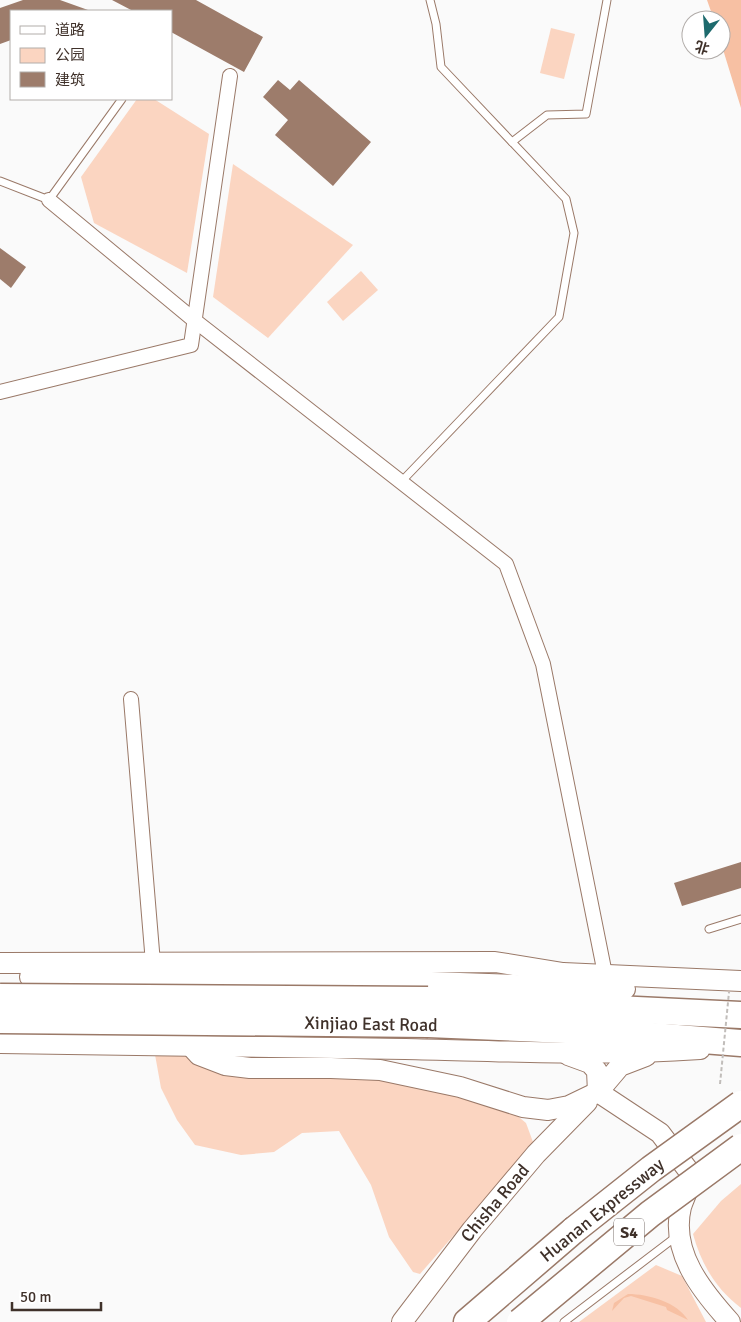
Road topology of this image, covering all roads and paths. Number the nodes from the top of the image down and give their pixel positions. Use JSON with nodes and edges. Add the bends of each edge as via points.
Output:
{"nodes":[{"id":1,"x":430,"y":0,"type":"edge"},
{"id":2,"x":607,"y":0,"type":"edge"},
{"id":3,"x":230,"y":76,"type":"dead end"},
{"id":4,"x":121,"y":100,"type":"edge"},
{"id":5,"x":512,"y":142,"type":"junction"},
{"id":6,"x":0,"y":181,"type":"edge"},
{"id":7,"x":49,"y":200,"type":"junction"},
{"id":8,"x":194,"y":320,"type":"junction"},
{"id":9,"x":0,"y":392,"type":"edge"},
{"id":10,"x":401,"y":482,"type":"junction"},
{"id":11,"x":131,"y":699,"type":"dead end"},
{"id":12,"x":741,"y":920,"type":"edge"},
{"id":13,"x":709,"y":929,"type":"dead end"},
{"id":14,"x":0,"y":963,"type":"edge"},
{"id":15,"x":156,"y":970,"type":"junction"},
{"id":16,"x":0,"y":976,"type":"edge"},
{"id":17,"x":126,"y":978,"type":"junction"},
{"id":18,"x":220,"y":978,"type":"junction"},
{"id":19,"x":615,"y":982,"type":"junction"},
{"id":20,"x":737,"y":992,"type":"edge"},
{"id":21,"x":0,"y":997,"type":"edge"},
{"id":22,"x":428,"y":1012,"type":"junction"},
{"id":23,"x":700,"y":1012,"type":"junction"},
{"id":24,"x":741,"y":1014,"type":"edge"},
{"id":25,"x":0,"y":1020,"type":"edge"},
{"id":26,"x":0,"y":1043,"type":"edge"},
{"id":27,"x":136,"y":1044,"type":"junction"},
{"id":28,"x":188,"y":1044,"type":"junction"},
{"id":29,"x":741,"y":1045,"type":"edge"},
{"id":30,"x":236,"y":1046,"type":"junction"},
{"id":31,"x":555,"y":1052,"type":"junction"},
{"id":32,"x":660,"y":1052,"type":"junction"},
{"id":33,"x":720,"y":1084,"type":"dead end"},
{"id":34,"x":598,"y":1092,"type":"junction"},
{"id":35,"x":741,"y":1104,"type":"edge"},
{"id":36,"x":523,"y":1107,"type":"junction"},
{"id":37,"x":741,"y":1147,"type":"edge"},
{"id":38,"x":536,"y":1154,"type":"junction"},
{"id":39,"x":679,"y":1234,"type":"junction"},
{"id":40,"x":402,"y":1322,"type":"edge"},
{"id":41,"x":467,"y":1322,"type":"edge"},
{"id":42,"x":520,"y":1322,"type":"edge"},
{"id":43,"x":564,"y":1322,"type":"edge"},
{"id":44,"x":730,"y":1322,"type":"edge"}],
"edges":[{"from":1,"to":5,"type":"lane","via":[[442,67]]},
{"from":2,"to":5,"type":"lane","via":[[586,114],[547,115]]},
{"from":3,"to":8,"type":"street"},
{"from":4,"to":7,"type":"lane"},
{"from":5,"to":10,"type":"lane","via":[[566,199],[574,233],[559,317]]},
{"from":6,"to":7,"type":"lane"},
{"from":7,"to":8,"type":"street"},
{"from":8,"to":9,"type":"street","via":[[191,345]]},
{"from":8,"to":10,"type":"street"},
{"from":10,"to":19,"type":"street","via":[[506,564],[542,664]]},
{"from":11,"to":15,"type":"street"},
{"from":12,"to":13,"type":"lane"},
{"from":14,"to":15,"type":"main road"},
{"from":15,"to":17,"type":"main road"},
{"from":15,"to":18,"type":"main road"},
{"from":15,"to":19,"type":"main road","via":[[486,961]]},
{"from":15,"to":28,"type":"main road"},
{"from":16,"to":17,"type":"main road"},
{"from":17,"to":27,"type":"main road","via":[[151,990],[162,1013],[156,1030]]},
{"from":18,"to":19,"type":"main road"},
{"from":18,"to":30,"type":"main road","via":[[195,1003],[195,1024],[209,1038]]},
{"from":19,"to":20,"type":"main road"},
{"from":19,"to":23,"type":"highway"},
{"from":20,"to":23,"type":"highway"},
{"from":20,"to":33,"type":"path","bridge":true},
{"from":21,"to":22,"type":"highway","name":"Xinjiao East Road","bridge":true},
{"from":22,"to":23,"type":"highway","name":"Xinjiao East Road"},
{"from":22,"to":25,"type":"highway","name":"Xinjiao East Road","bridge":true},
{"from":22,"to":29,"type":"highway","name":"Xinjiao East Road"},
{"from":23,"to":24,"type":"highway"},
{"from":26,"to":27,"type":"main road"},
{"from":27,"to":28,"type":"main road"},
{"from":28,"to":30,"type":"main road"},
{"from":28,"to":36,"type":"main road","via":[[199,1055],[225,1064],[250,1068],[380,1070],[460,1087]]},
{"from":29,"to":32,"type":"main road"},
{"from":30,"to":31,"type":"main road"},
{"from":31,"to":32,"type":"main road"},
{"from":31,"to":34,"type":"main road","via":[[590,1063],[597,1071]]},
{"from":32,"to":34,"type":"main road","name":"Chisha Road","via":[[620,1066]]},
{"from":34,"to":36,"type":"main road","via":[[561,1109]]},
{"from":34,"to":38,"type":"main road","name":"Chisha Road"},
{"from":34,"to":39,"type":"main road","via":[[660,1133],[688,1170],[689,1187],[681,1208]]},
{"from":35,"to":41,"type":"highway","name":"Huanan Expressway","number":"S4","bridge":true,"via":[[574,1230]]},
{"from":36,"to":38,"type":"main road","via":[[540,1130],[541,1140]]},
{"from":37,"to":42,"type":"highway","name":"Huanan Expressway","number":"S4","bridge":true,"via":[[650,1214]]},
{"from":38,"to":40,"type":"main road","name":"Chisha Road","via":[[472,1230]]},
{"from":39,"to":43,"type":"lane"},
{"from":39,"to":44,"type":"main road","via":[[692,1272]]}]}
